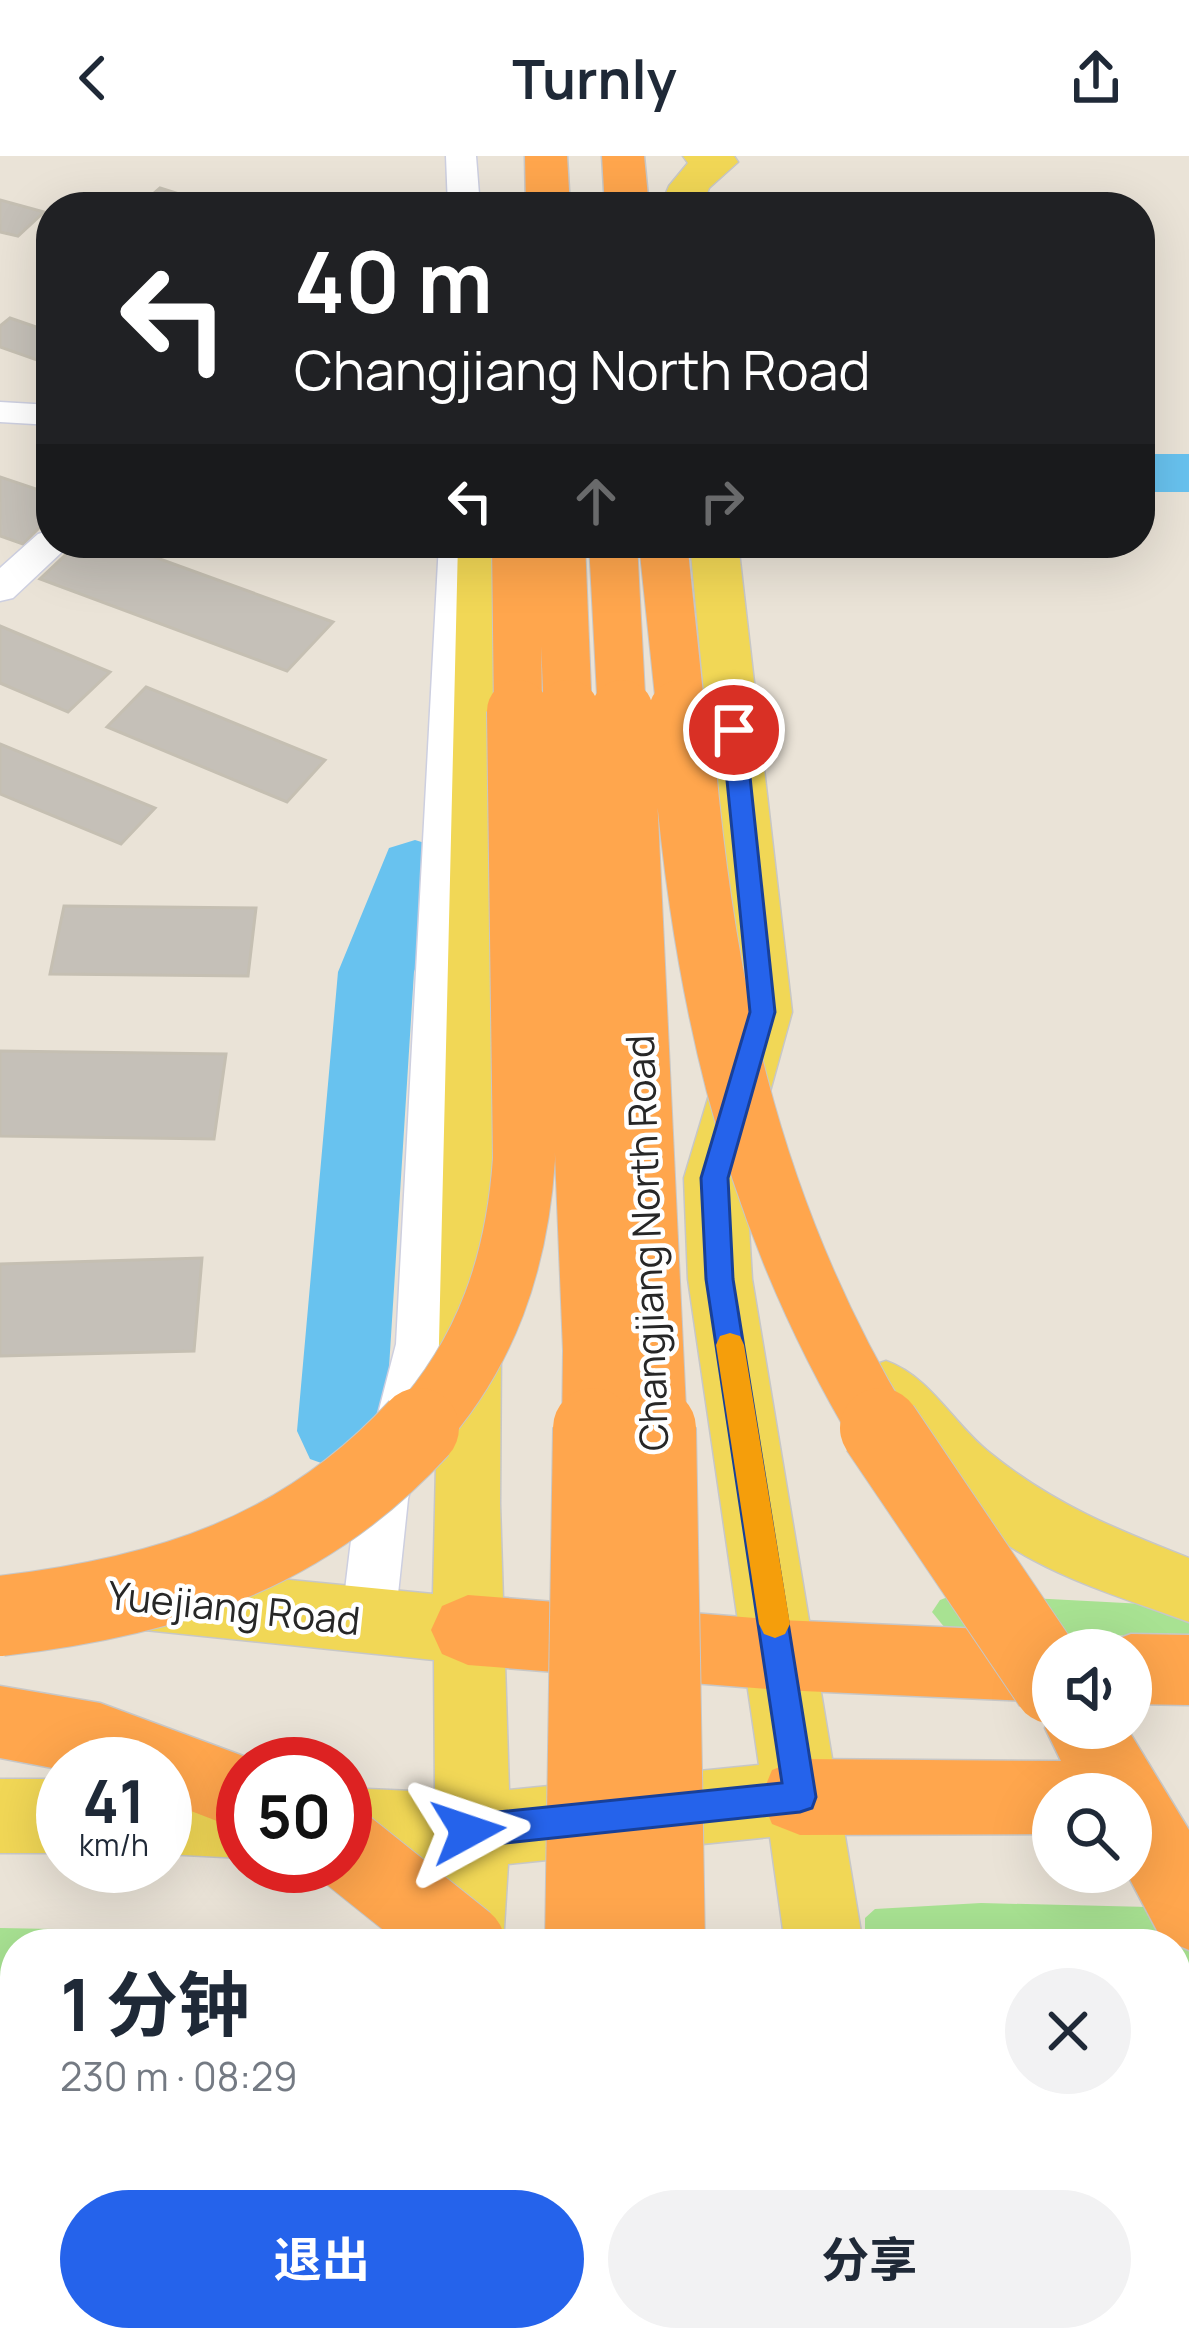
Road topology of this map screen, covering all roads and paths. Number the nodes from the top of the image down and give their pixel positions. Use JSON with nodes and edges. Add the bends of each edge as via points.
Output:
{"nodes":[{"id":1,"x":460,"y":156,"type":"edge"},
{"id":2,"x":509,"y":156,"type":"edge"},
{"id":3,"x":546,"y":156,"type":"edge"},
{"id":4,"x":593,"y":156,"type":"edge"},
{"id":5,"x":623,"y":156,"type":"edge"},
{"id":6,"x":661,"y":156,"type":"edge"},
{"id":7,"x":726,"y":159,"type":"edge"},
{"id":8,"x":463,"y":192,"type":"edge"},
{"id":9,"x":508,"y":192,"type":"edge"},
{"id":10,"x":547,"y":192,"type":"edge"},
{"id":11,"x":595,"y":192,"type":"edge"},
{"id":12,"x":626,"y":192,"type":"edge"},
{"id":13,"x":667,"y":192,"type":"edge"},
{"id":14,"x":685,"y":192,"type":"edge"},
{"id":15,"x":0,"y":412,"type":"edge"},
{"id":16,"x":36,"y":414,"type":"edge"},
{"id":17,"x":36,"y":556,"type":"edge"},
{"id":18,"x":456,"y":558,"type":"edge"},
{"id":19,"x":482,"y":558,"type":"edge"},
{"id":20,"x":516,"y":558,"type":"edge"},
{"id":21,"x":562,"y":558,"type":"edge"},
{"id":22,"x":615,"y":558,"type":"edge"},
{"id":23,"x":665,"y":558,"type":"edge"},
{"id":24,"x":716,"y":558,"type":"edge"},
{"id":25,"x":0,"y":589,"type":"edge"},
{"id":26,"x":763,"y":1012,"type":"junction"},
{"id":27,"x":0,"y":1582,"type":"edge"},
{"id":28,"x":1189,"y":1590,"type":"edge"},
{"id":29,"x":0,"y":1616,"type":"edge"},
{"id":30,"x":368,"y":1623,"type":"junction"},
{"id":31,"x":468,"y":1630,"type":"junction"},
{"id":32,"x":779,"y":1654,"type":"junction"},
{"id":33,"x":1032,"y":1654,"type":"edge"},
{"id":34,"x":1032,"y":1666,"type":"edge"},
{"id":35,"x":1152,"y":1669,"type":"edge"},
{"id":36,"x":1189,"y":1670,"type":"edge"},
{"id":37,"x":0,"y":1722,"type":"edge"},
{"id":38,"x":216,"y":1783,"type":"edge"},
{"id":39,"x":1032,"y":1796,"type":"edge"},
{"id":40,"x":1189,"y":1796,"type":"edge"},
{"id":41,"x":800,"y":1797,"type":"junction"},
{"id":42,"x":1152,"y":1797,"type":"edge"},
{"id":43,"x":0,"y":1816,"type":"edge"},
{"id":44,"x":36,"y":1816,"type":"edge"},
{"id":45,"x":372,"y":1827,"type":"edge"},
{"id":46,"x":470,"y":1831,"type":"junction"},
{"id":47,"x":1152,"y":1840,"type":"edge"},
{"id":48,"x":372,"y":1870,"type":"edge"},
{"id":49,"x":1189,"y":1910,"type":"edge"},
{"id":50,"x":446,"y":1929,"type":"edge"},
{"id":51,"x":466,"y":1929,"type":"edge"},
{"id":52,"x":585,"y":1929,"type":"edge"},
{"id":53,"x":665,"y":1929,"type":"edge"},
{"id":54,"x":822,"y":1929,"type":"edge"}],
"edges":[{"from":1,"to":8,"type":"street"},
{"from":2,"to":9,"type":"highway"},
{"from":3,"to":10,"type":"highway"},
{"from":4,"to":11,"type":"highway"},
{"from":5,"to":12,"type":"highway"},
{"from":6,"to":13,"type":"main road"},
{"from":7,"to":14,"type":"main road","via":[[701,170]]},
{"from":15,"to":16,"type":"street"},
{"from":17,"to":25,"type":"street"},
{"from":18,"to":30,"type":"street","bridge":true,"via":[[421,1344],[382,1499]]},
{"from":19,"to":31,"type":"main road"},
{"from":20,"to":29,"type":"highway","bridge":true,"via":[[524,1159],[519,1232],[465,1370],[408,1443],[336,1506],[254,1553],[163,1588]]},
{"from":21,"to":52,"type":"highway","name":"Changjiang North Road","bridge":true,"via":[[594,1350]]},
{"from":22,"to":53,"type":"highway","name":"Changjiang North Road","bridge":true,"via":[[655,1353]]},
{"from":23,"to":33,"type":"highway","bridge":true,"via":[[706,956],[749,1139],[856,1384]]},
{"from":24,"to":26,"type":"main road","name":"Changjiang North Road"},
{"from":26,"to":28,"type":"main road","via":[[782,1157],[806,1251],[867,1368],[964,1473],[1057,1538]]},
{"from":26,"to":32,"type":"main road","name":"Changjiang North Road","via":[[715,1178],[720,1279]]},
{"from":27,"to":30,"type":"main road","name":"Yuejiang Road"},
{"from":30,"to":31,"type":"main road","name":"Yuejiang Road"},
{"from":31,"to":32,"type":"highway","name":"Yuejiang Road"},
{"from":31,"to":46,"type":"main road"},
{"from":32,"to":34,"type":"highway","name":"Yuejiang Road"},
{"from":32,"to":41,"type":"main road","name":"Changjiang North Road"},
{"from":35,"to":36,"type":"highway"},
{"from":37,"to":38,"type":"highway","via":[[100,1741]]},
{"from":39,"to":41,"type":"highway"},
{"from":40,"to":42,"type":"highway"},
{"from":41,"to":46,"type":"main road"},
{"from":41,"to":54,"type":"main road","name":"Changjiang North Road"},
{"from":43,"to":44,"type":"main road"},
{"from":45,"to":46,"type":"main road"},
{"from":46,"to":51,"type":"main road"},
{"from":47,"to":49,"type":"highway"},
{"from":48,"to":50,"type":"highway","bridge":true}]}
